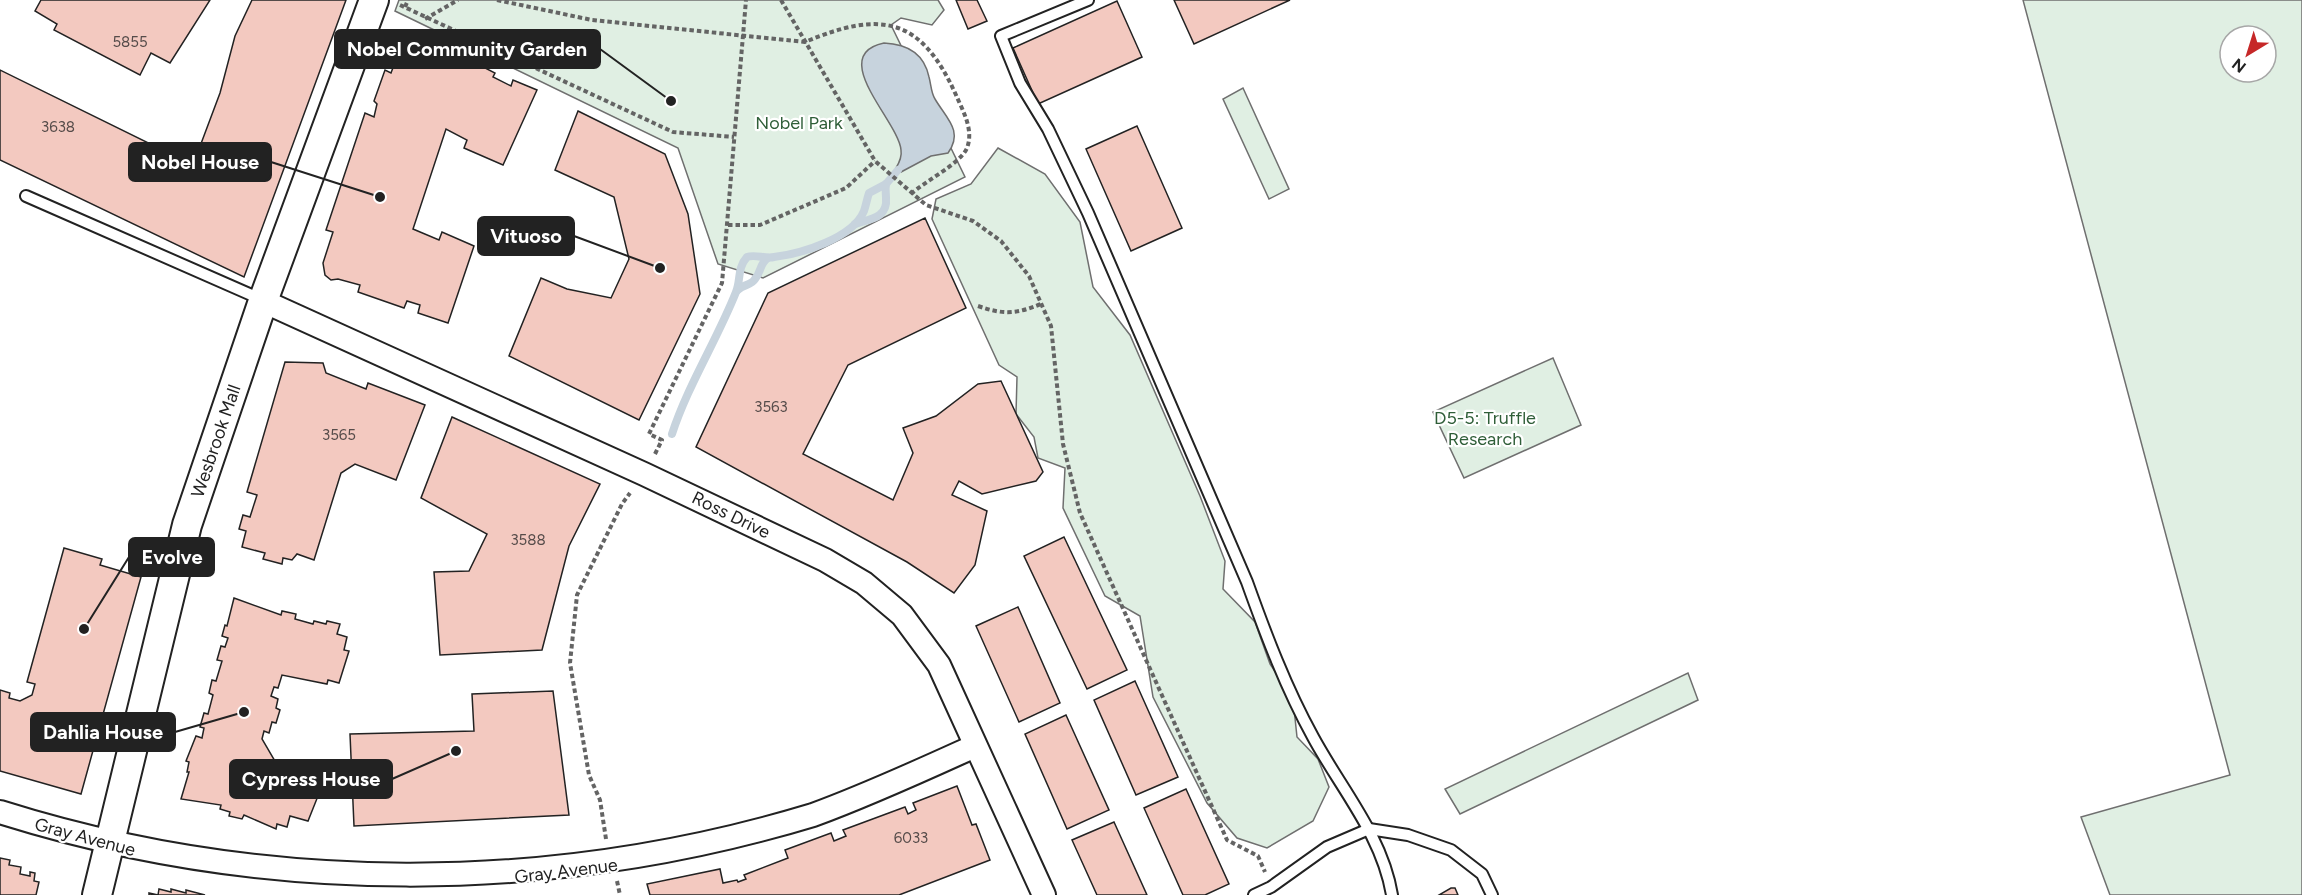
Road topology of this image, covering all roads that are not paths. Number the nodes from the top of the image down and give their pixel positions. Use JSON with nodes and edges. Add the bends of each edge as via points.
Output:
{"nodes":[{"id":1,"x":1088,"y":0,"type":"edge"},
{"id":2,"x":385,"y":2,"type":"edge"},
{"id":3,"x":26,"y":196,"type":"dead end"},
{"id":4,"x":263,"y":301,"type":"junction"},
{"id":5,"x":975,"y":746,"type":"junction"},
{"id":6,"x":0,"y":812,"type":"edge"},
{"id":7,"x":1369,"y":829,"type":"junction"},
{"id":8,"x":109,"y":845,"type":"junction"},
{"id":9,"x":97,"y":895,"type":"edge"},
{"id":10,"x":1044,"y":895,"type":"edge"},
{"id":11,"x":1254,"y":895,"type":"edge"},
{"id":12,"x":1392,"y":895,"type":"edge"},
{"id":13,"x":1492,"y":895,"type":"edge"}],
"edges":[{"from":1,"to":7,"type":"lane","via":[[1001,36],[1020,83],[1048,129],[1088,213],[1247,582],[1267,639],[1313,737]]},
{"from":2,"to":4,"type":"street","name":"Wesbrook Mall"},
{"from":3,"to":4,"type":"lane"},
{"from":4,"to":5,"type":"street","name":"Ross Drive","via":[[644,474],[825,560],[864,583],[902,615],[939,665]]},
{"from":4,"to":8,"type":"street","name":"Wesbrook Mall","via":[[187,525]]},
{"from":5,"to":8,"type":"street","name":"Gray Avenue","via":[[814,814],[732,840],[614,866],[533,877],[378,884],[211,867]]},
{"from":5,"to":10,"type":"street","name":"Ross Drive"},
{"from":6,"to":8,"type":"street","name":"Gray Avenue"},
{"from":7,"to":11,"type":"lane","via":[[1327,847]]},
{"from":7,"to":12,"type":"lane","via":[[1388,874]]},
{"from":7,"to":13,"type":"lane","via":[[1408,835],[1451,850],[1482,874]]},
{"from":8,"to":9,"type":"street","name":"Wesbrook Mall"}]}
